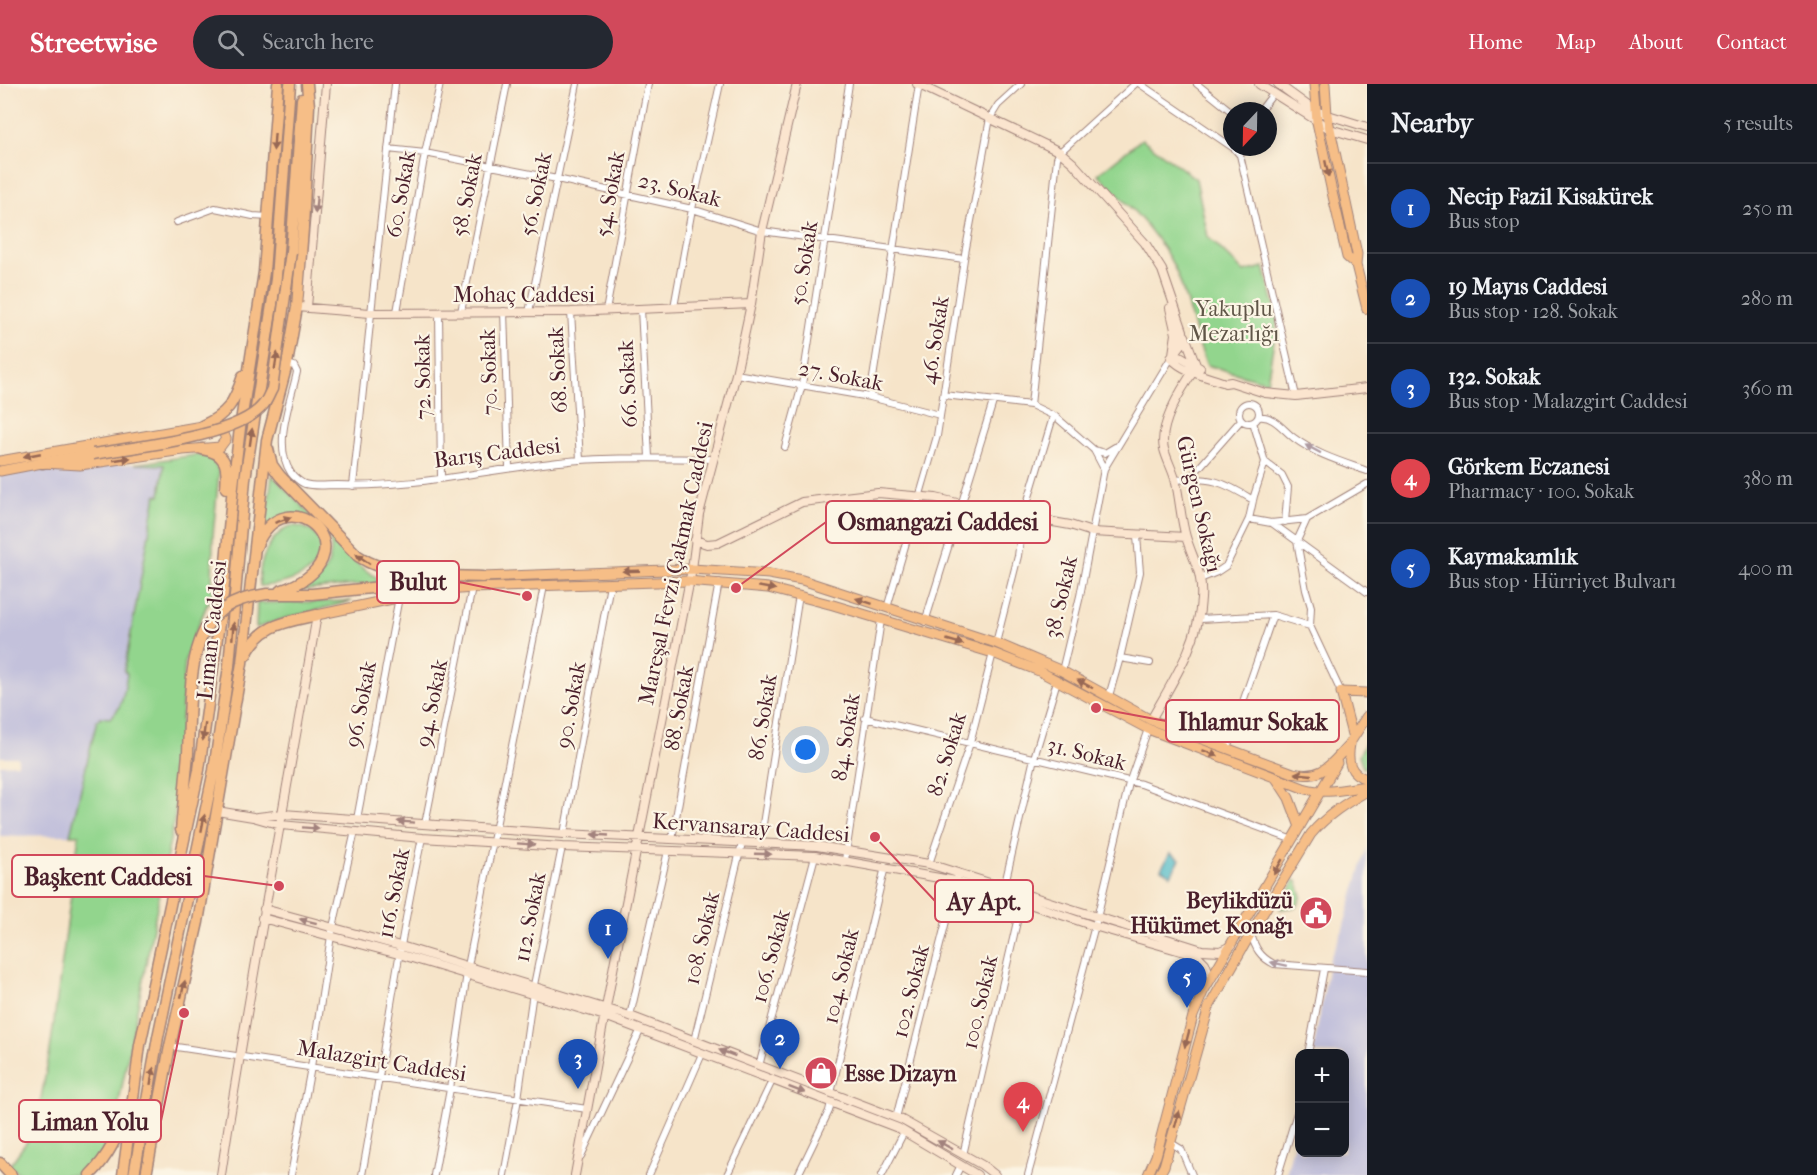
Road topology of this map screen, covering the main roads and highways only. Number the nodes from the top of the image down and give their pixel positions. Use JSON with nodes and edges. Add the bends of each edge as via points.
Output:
{"nodes":[{"id":1,"x":278,"y":84,"type":"edge"},
{"id":2,"x":290,"y":84,"type":"edge"},
{"id":3,"x":305,"y":84,"type":"edge"},
{"id":4,"x":1314,"y":84,"type":"edge"},
{"id":5,"x":1325,"y":84,"type":"edge"},
{"id":6,"x":1356,"y":265,"type":"junction"},
{"id":7,"x":1367,"y":309,"type":"edge"},
{"id":8,"x":253,"y":348,"type":"junction"},
{"id":9,"x":202,"y":426,"type":"junction"},
{"id":10,"x":267,"y":440,"type":"junction"},
{"id":11,"x":202,"y":449,"type":"junction"},
{"id":12,"x":0,"y":460,"type":"edge"},
{"id":13,"x":42,"y":463,"type":"junction"},
{"id":14,"x":0,"y":471,"type":"edge"},
{"id":15,"x":251,"y":564,"type":"junction"},
{"id":16,"x":225,"y":569,"type":"junction"},
{"id":17,"x":482,"y":577,"type":"junction"},
{"id":18,"x":267,"y":594,"type":"junction"},
{"id":19,"x":887,"y":608,"type":"junction"},
{"id":20,"x":317,"y":615,"type":"joint"},
{"id":21,"x":881,"y":620,"type":"junction"},
{"id":22,"x":994,"y":648,"type":"junction"},
{"id":23,"x":242,"y":663,"type":"junction"},
{"id":24,"x":1367,"y":693,"type":"edge"},
{"id":25,"x":1367,"y":716,"type":"edge"},
{"id":26,"x":1150,"y":724,"type":"junction"},
{"id":27,"x":1351,"y":741,"type":"junction"},
{"id":28,"x":1276,"y":778,"type":"junction"},
{"id":29,"x":1367,"y":780,"type":"edge"},
{"id":30,"x":1367,"y":786,"type":"edge"},
{"id":31,"x":1367,"y":791,"type":"edge"},
{"id":32,"x":1320,"y":792,"type":"junction"},
{"id":33,"x":1300,"y":827,"type":"junction"},
{"id":34,"x":171,"y":907,"type":"junction"},
{"id":35,"x":140,"y":1045,"type":"junction"},
{"id":36,"x":0,"y":1163,"type":"edge"},
{"id":37,"x":11,"y":1175,"type":"edge"},
{"id":38,"x":90,"y":1175,"type":"edge"},
{"id":39,"x":123,"y":1175,"type":"edge"},
{"id":40,"x":134,"y":1175,"type":"edge"},
{"id":41,"x":146,"y":1175,"type":"edge"},
{"id":42,"x":1148,"y":1175,"type":"edge"},
{"id":43,"x":1159,"y":1175,"type":"edge"}],
"edges":[{"from":1,"to":8,"type":"highway","name":"Liman Caddesi","one_way":true,"via":[[269,217]]},
{"from":40,"to":2,"type":"highway","name":"Liman Caddesi","one_way":true,"via":[[158,1037],[214,770],[229,666],[245,479],[276,279]]},
{"from":3,"to":10,"type":"highway","via":[[309,106],[302,307]]},
{"from":13,"to":3,"type":"highway","one_way":true,"bridge":true,"via":[[215,432],[246,419],[263,406],[272,389],[291,252]]},
{"from":4,"to":6,"type":"main road","one_way":true,"via":[[1317,122],[1347,257]]},
{"from":5,"to":6,"type":"main road"},
{"from":6,"to":7,"type":"main road"},
{"from":8,"to":9,"type":"highway","via":[[231,405]]},
{"from":8,"to":16,"type":"highway","name":"Liman Caddesi"},
{"from":9,"to":11,"type":"main road","via":[[217,426],[225,439],[220,447]]},
{"from":9,"to":12,"type":"main road","one_way":true},
{"from":10,"to":15,"type":"highway"},
{"from":17,"to":10,"type":"highway","one_way":true,"via":[[392,572],[373,566],[358,556],[280,476],[272,465]]},
{"from":13,"to":11,"type":"main road","one_way":true,"via":[[80,465]]},
{"from":11,"to":16,"type":"highway","via":[[221,456],[226,465],[222,543]]},
{"from":13,"to":14,"type":"main road"},
{"from":15,"to":18,"type":"highway","one_way":true,"via":[[266,530],[276,520],[288,516],[309,520],[325,541],[321,563],[314,573],[292,587]]},
{"from":15,"to":23,"type":"highway"},
{"from":16,"to":34,"type":"highway","name":"Liman Caddesi","one_way":true,"via":[[199,770]]},
{"from":17,"to":18,"type":"highway","via":[[312,594]]},
{"from":19,"to":17,"type":"main road","one_way":true,"via":[[802,580],[692,569]]},
{"from":18,"to":34,"type":"highway","bridge":true,"via":[[229,605],[216,615],[200,639],[193,672]]},
{"from":19,"to":21,"type":"main road"},
{"from":19,"to":22,"type":"main road"},
{"from":20,"to":21,"type":"main road","one_way":true,"via":[[425,592],[688,581],[768,588]]},
{"from":20,"to":23,"type":"highway","via":[[260,633]]},
{"from":21,"to":22,"type":"main road","one_way":true},
{"from":22,"to":26,"type":"main road"},
{"from":26,"to":22,"type":"main road","one_way":true,"via":[[1062,671]]},
{"from":41,"to":23,"type":"highway","one_way":true,"via":[[198,922]]},
{"from":24,"to":27,"type":"main road","via":[[1341,692]]},
{"from":25,"to":27,"type":"main road"},
{"from":27,"to":26,"type":"main road","one_way":true,"via":[[1322,772],[1306,776]]},
{"from":26,"to":28,"type":"main road","one_way":true},
{"from":27,"to":29,"type":"main road","via":[[1349,766]]},
{"from":27,"to":32,"type":"main road"},
{"from":28,"to":32,"type":"main road"},
{"from":28,"to":33,"type":"main road"},
{"from":30,"to":32,"type":"main road"},
{"from":43,"to":31,"type":"main road","one_way":true,"via":[[1209,1006],[1322,821]]},
{"from":32,"to":33,"type":"main road"},
{"from":33,"to":42,"type":"main road","one_way":true,"via":[[1193,1016]]},
{"from":34,"to":35,"type":"highway","name":"Liman Caddesi"},
{"from":35,"to":38,"type":"highway","via":[[123,1121],[113,1145]]},
{"from":35,"to":39,"type":"highway","name":"Liman Caddesi"},
{"from":36,"to":37,"type":"highway"}]}
